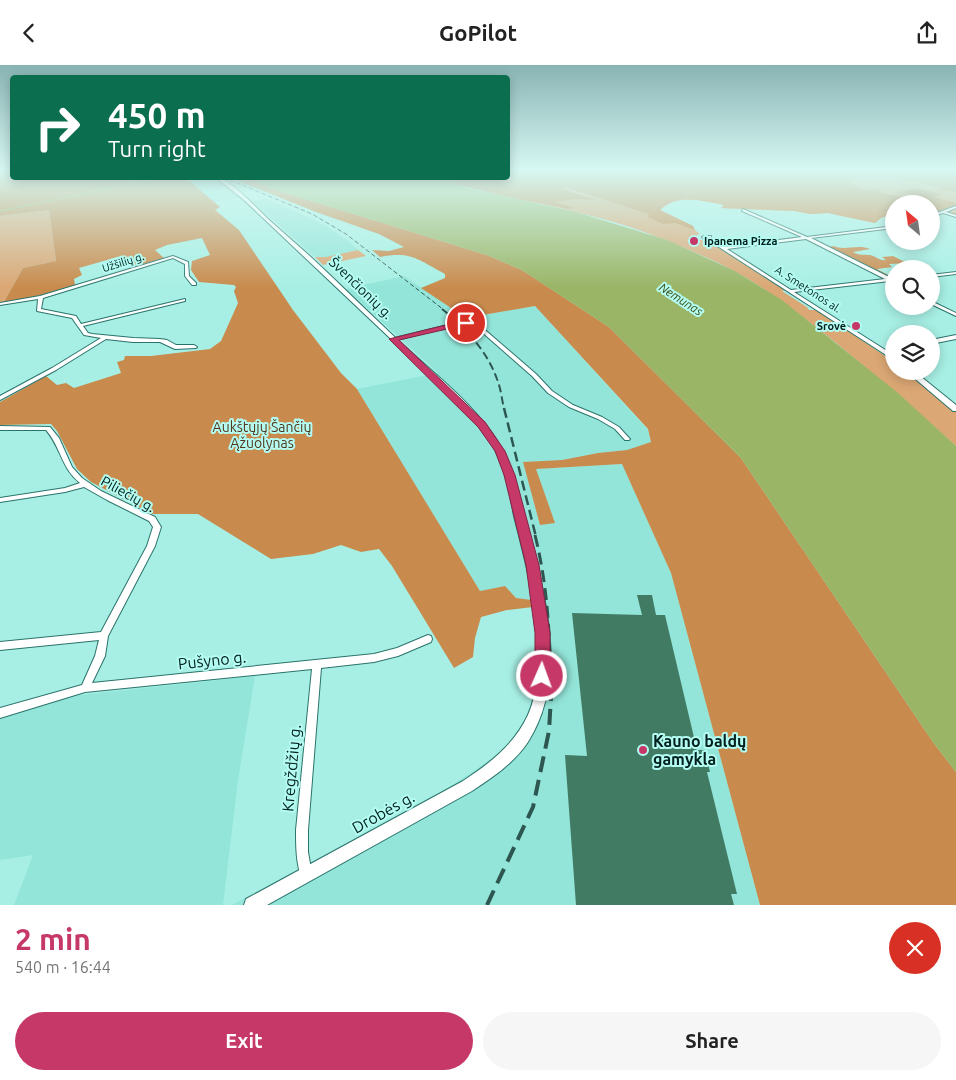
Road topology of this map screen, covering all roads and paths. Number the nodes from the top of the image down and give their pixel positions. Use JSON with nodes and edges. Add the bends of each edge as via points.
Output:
{"nodes":[{"id":1,"x":256,"y":209,"type":"edge"},
{"id":2,"x":950,"y":209,"type":"edge"},
{"id":3,"x":743,"y":210,"type":"dead end"},
{"id":4,"x":942,"y":212,"type":"joint"},
{"id":5,"x":956,"y":216,"type":"edge"},
{"id":6,"x":885,"y":228,"type":"edge"},
{"id":7,"x":807,"y":238,"type":"junction"},
{"id":8,"x":709,"y":239,"type":"dead end"},
{"id":9,"x":723,"y":248,"type":"junction"},
{"id":10,"x":956,"y":273,"type":"edge"},
{"id":11,"x":940,"y":275,"type":"edge"},
{"id":12,"x":885,"y":277,"type":"edge"},
{"id":13,"x":885,"y":282,"type":"edge"},
{"id":14,"x":194,"y":284,"type":"dead end"},
{"id":15,"x":791,"y":291,"type":"junction"},
{"id":16,"x":41,"y":297,"type":"junction"},
{"id":17,"x":183,"y":300,"type":"dead end"},
{"id":18,"x":0,"y":304,"type":"edge"},
{"id":19,"x":940,"y":307,"type":"edge"},
{"id":20,"x":956,"y":315,"type":"edge"},
{"id":21,"x":81,"y":325,"type":"junction"},
{"id":22,"x":106,"y":337,"type":"junction"},
{"id":23,"x":956,"y":337,"type":"edge"},
{"id":24,"x":393,"y":339,"type":"junction"},
{"id":25,"x":940,"y":340,"type":"edge"},
{"id":26,"x":194,"y":347,"type":"dead end"},
{"id":27,"x":885,"y":352,"type":"edge"},
{"id":28,"x":920,"y":380,"type":"edge"},
{"id":29,"x":0,"y":398,"type":"edge"},
{"id":30,"x":956,"y":409,"type":"edge"},
{"id":31,"x":0,"y":428,"type":"edge"},
{"id":32,"x":627,"y":439,"type":"dead end"},
{"id":33,"x":85,"y":484,"type":"junction"},
{"id":34,"x":0,"y":500,"type":"edge"},
{"id":35,"x":104,"y":637,"type":"junction"},
{"id":36,"x":428,"y":639,"type":"dead end"},
{"id":37,"x":0,"y":646,"type":"edge"},
{"id":38,"x":317,"y":664,"type":"junction"},
{"id":39,"x":85,"y":688,"type":"junction"},
{"id":40,"x":0,"y":713,"type":"edge"},
{"id":41,"x":523,"y":738,"type":"joint"},
{"id":42,"x":306,"y":875,"type":"junction"},
{"id":43,"x":252,"y":905,"type":"edge"}],
"edges":[{"from":1,"to":24,"type":"street","name":"Švenčionių g."},
{"from":2,"to":4,"type":"street"},
{"from":3,"to":7,"type":"street"},
{"from":4,"to":5,"type":"street"},
{"from":6,"to":7,"type":"street"},
{"from":7,"to":9,"type":"street"},
{"from":7,"to":12,"type":"street"},
{"from":8,"to":9,"type":"street","name":"A. Smetonos al."},
{"from":9,"to":15,"type":"street","name":"A. Smetonos al."},
{"from":10,"to":11,"type":"street"},
{"from":13,"to":15,"type":"street"},
{"from":14,"to":16,"type":"street","name":"Užšilių g.","via":[[187,276],[187,263],[172,257]]},
{"from":15,"to":27,"type":"street","name":"A. Smetonos al."},
{"from":16,"to":18,"type":"street","name":"Užšilių g."},
{"from":16,"to":21,"type":"street","via":[[39,310],[70,315]]},
{"from":17,"to":21,"type":"street"},
{"from":19,"to":20,"type":"street"},
{"from":21,"to":22,"type":"street","via":[[86,334]]},
{"from":22,"to":26,"type":"street","via":[[157,339],[175,347]]},
{"from":22,"to":29,"type":"street"},
{"from":23,"to":25,"type":"street"},
{"from":24,"to":32,"type":"street","via":[[460,323],[476,325],[550,392],[571,406],[618,428]]},
{"from":24,"to":41,"type":"street","name":"Švenčionių g.","via":[[481,425],[500,451],[509,475],[532,565],[543,633],[540,694]]},
{"from":28,"to":30,"type":"street"},
{"from":31,"to":33,"type":"street","name":"Piliečių g.","via":[[48,428],[55,435],[71,471]]},
{"from":33,"to":34,"type":"street"},
{"from":33,"to":35,"type":"street","name":"Piliečių g.","via":[[152,519],[157,527],[151,546]]},
{"from":35,"to":37,"type":"street"},
{"from":35,"to":39,"type":"street","name":"Piliečių g.","via":[[100,656]]},
{"from":36,"to":38,"type":"street","name":"Pušyno g.","via":[[391,655]]},
{"from":38,"to":39,"type":"street","name":"Pušyno g."},
{"from":38,"to":42,"type":"street","name":"Kregždžių g.","via":[[302,830]]},
{"from":39,"to":40,"type":"street","name":"Pušyno g."},
{"from":41,"to":42,"type":"street","name":"Drobės g.","via":[[502,760],[465,787]]},
{"from":42,"to":43,"type":"street","name":"Drobės g."}]}
